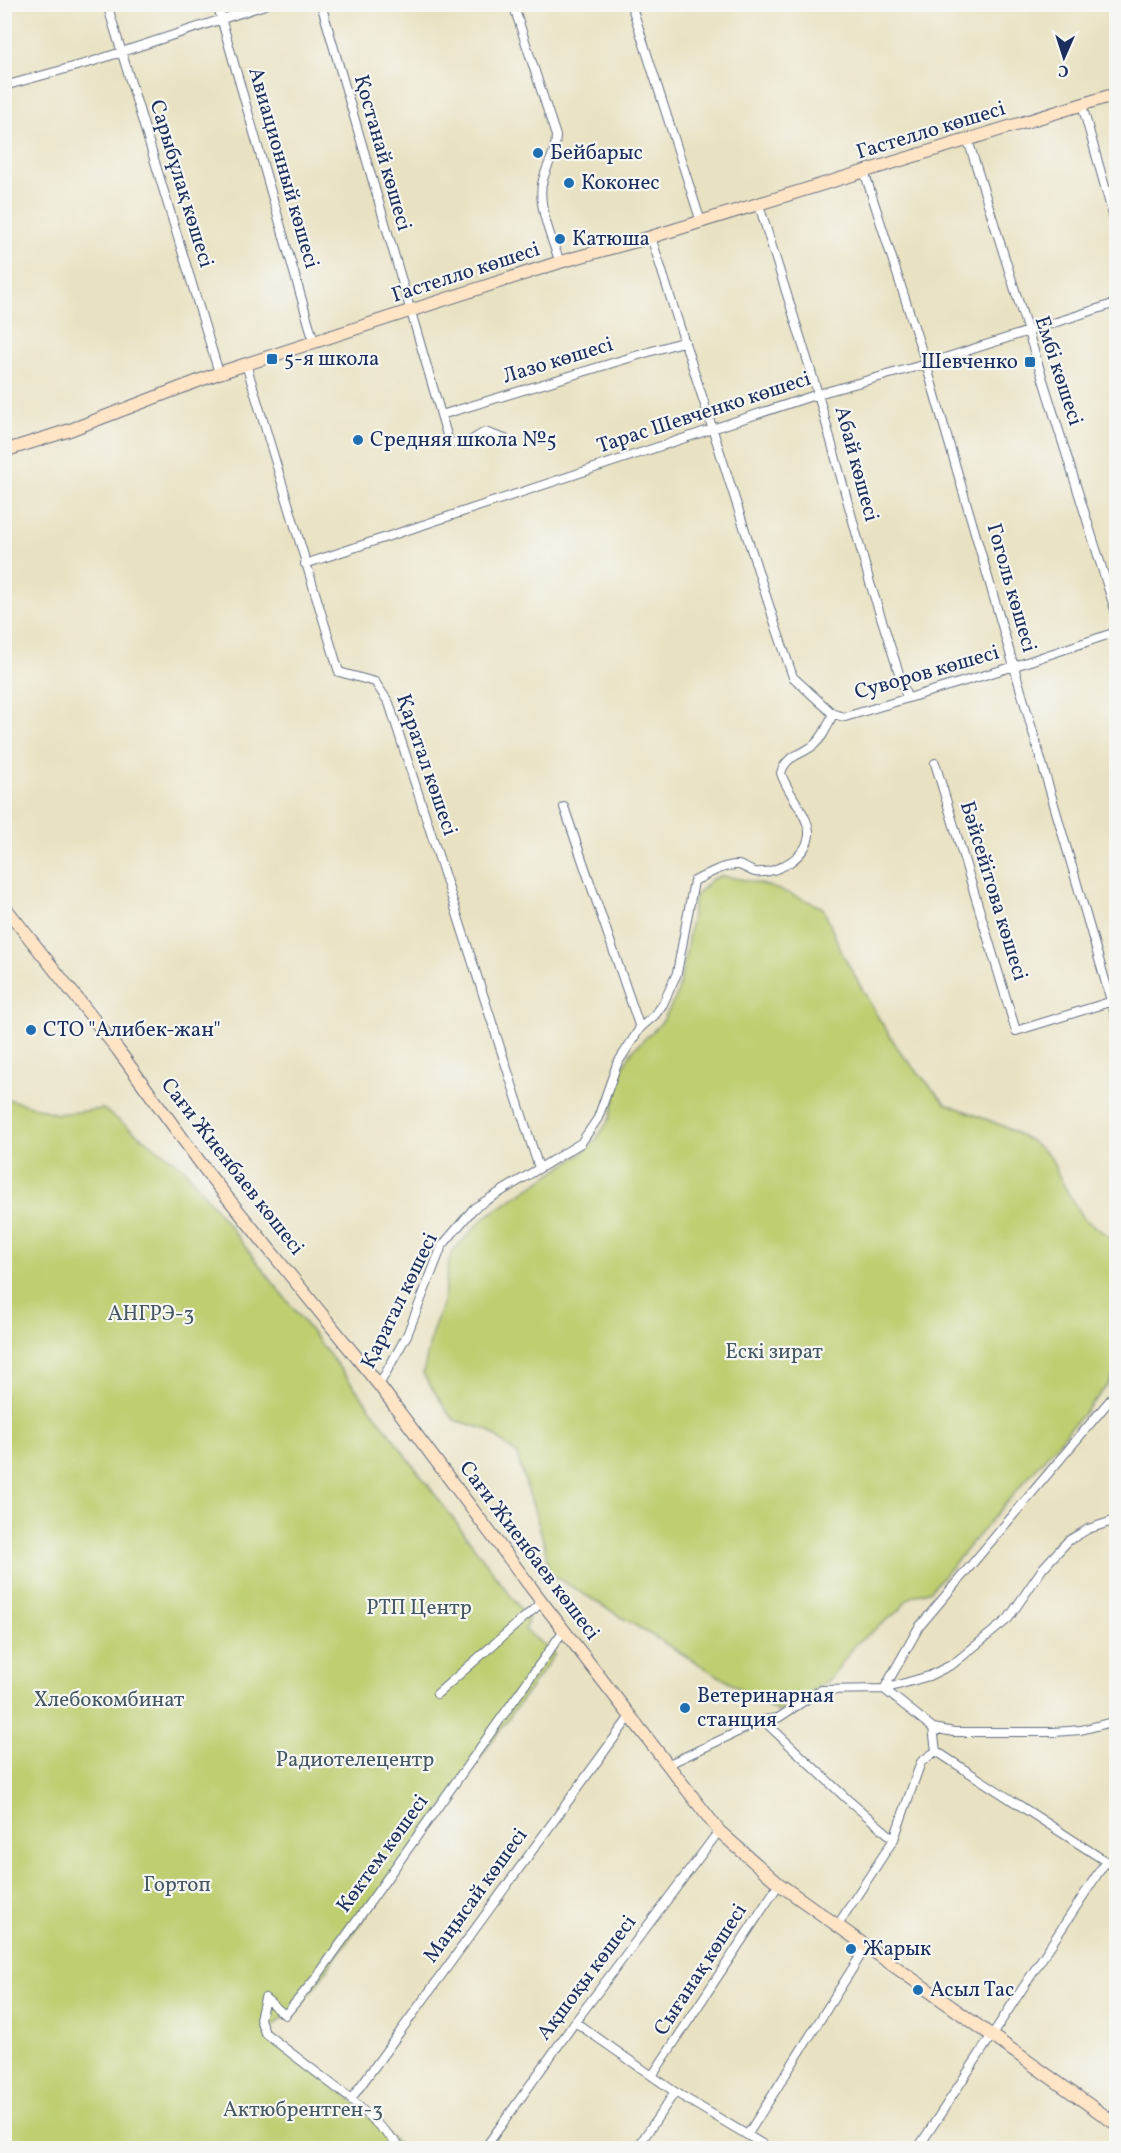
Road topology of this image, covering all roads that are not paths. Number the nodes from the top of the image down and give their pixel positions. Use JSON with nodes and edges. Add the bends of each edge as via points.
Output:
{"nodes":[{"id":1,"x":107,"y":4,"type":"edge"},
{"id":2,"x":217,"y":4,"type":"edge"},
{"id":3,"x":268,"y":4,"type":"edge"},
{"id":4,"x":321,"y":4,"type":"edge"},
{"id":5,"x":513,"y":4,"type":"edge"},
{"id":6,"x":631,"y":4,"type":"edge"},
{"id":7,"x":222,"y":19,"type":"junction"},
{"id":8,"x":122,"y":50,"type":"junction"},
{"id":9,"x":4,"y":86,"type":"edge"},
{"id":10,"x":1116,"y":94,"type":"edge"},
{"id":11,"x":1082,"y":105,"type":"junction"},
{"id":12,"x":968,"y":140,"type":"junction"},
{"id":13,"x":864,"y":171,"type":"junction"},
{"id":14,"x":759,"y":205,"type":"junction"},
{"id":15,"x":701,"y":222,"type":"junction"},
{"id":16,"x":1116,"y":226,"type":"edge"},
{"id":17,"x":651,"y":237,"type":"junction"},
{"id":18,"x":560,"y":262,"type":"junction"},
{"id":19,"x":1116,"y":303,"type":"edge"},
{"id":20,"x":410,"y":312,"type":"junction"},
{"id":21,"x":1027,"y":332,"type":"junction"},
{"id":22,"x":685,"y":341,"type":"junction"},
{"id":23,"x":314,"y":342,"type":"junction"},
{"id":24,"x":246,"y":364,"type":"junction"},
{"id":25,"x":926,"y":364,"type":"junction"},
{"id":26,"x":219,"y":373,"type":"junction"},
{"id":27,"x":818,"y":394,"type":"junction"},
{"id":28,"x":441,"y":415,"type":"junction"},
{"id":29,"x":713,"y":429,"type":"junction"},
{"id":30,"x":505,"y":439,"type":"dead end"},
{"id":31,"x":4,"y":451,"type":"edge"},
{"id":32,"x":305,"y":564,"type":"junction"},
{"id":33,"x":1116,"y":613,"type":"edge"},
{"id":34,"x":1116,"y":632,"type":"edge"},
{"id":35,"x":1015,"y":666,"type":"junction"},
{"id":36,"x":907,"y":698,"type":"junction"},
{"id":37,"x":833,"y":714,"type":"junction"},
{"id":38,"x":935,"y":763,"type":"dead end"},
{"id":39,"x":564,"y":807,"type":"dead end"},
{"id":40,"x":4,"y":906,"type":"edge"},
{"id":41,"x":1114,"y":1001,"type":"edge"},
{"id":42,"x":1116,"y":1018,"type":"edge"},
{"id":43,"x":640,"y":1028,"type":"junction"},
{"id":44,"x":540,"y":1168,"type":"junction"},
{"id":45,"x":379,"y":1385,"type":"junction"},
{"id":46,"x":1116,"y":1393,"type":"edge"},
{"id":47,"x":1116,"y":1520,"type":"edge"},
{"id":48,"x":542,"y":1602,"type":"junction"},
{"id":49,"x":564,"y":1630,"type":"junction"},
{"id":50,"x":884,"y":1689,"type":"junction"},
{"id":51,"x":437,"y":1694,"type":"dead end"},
{"id":52,"x":631,"y":1715,"type":"junction"},
{"id":53,"x":763,"y":1720,"type":"junction"},
{"id":54,"x":1116,"y":1721,"type":"edge"},
{"id":55,"x":933,"y":1728,"type":"junction"},
{"id":56,"x":936,"y":1751,"type":"junction"},
{"id":57,"x":669,"y":1764,"type":"junction"},
{"id":58,"x":719,"y":1830,"type":"junction"},
{"id":59,"x":894,"y":1839,"type":"junction"},
{"id":60,"x":1106,"y":1861,"type":"junction"},
{"id":61,"x":1116,"y":1868,"type":"edge"},
{"id":62,"x":779,"y":1884,"type":"junction"},
{"id":63,"x":837,"y":1926,"type":"junction"},
{"id":64,"x":866,"y":1947,"type":"junction"},
{"id":65,"x":575,"y":2022,"type":"junction"},
{"id":66,"x":993,"y":2036,"type":"junction"},
{"id":67,"x":652,"y":2076,"type":"junction"},
{"id":68,"x":675,"y":2092,"type":"junction"},
{"id":69,"x":351,"y":2098,"type":"junction"},
{"id":70,"x":1116,"y":2124,"type":"edge"},
{"id":71,"x":748,"y":2134,"type":"junction"},
{"id":72,"x":402,"y":2148,"type":"edge"},
{"id":73,"x":485,"y":2148,"type":"edge"},
{"id":74,"x":637,"y":2148,"type":"edge"},
{"id":75,"x":769,"y":2148,"type":"edge"},
{"id":76,"x":918,"y":2148,"type":"edge"}],
"edges":[{"from":1,"to":8,"type":"street","name":"Сарыбұлақ көшесі"},
{"from":2,"to":7,"type":"street","name":"Авиационный көшесі"},
{"from":3,"to":7,"type":"street"},
{"from":4,"to":20,"type":"street","name":"Қостанай көшесі"},
{"from":5,"to":18,"type":"street","via":[[556,136],[554,156],[541,191]]},
{"from":6,"to":15,"type":"street"},
{"from":7,"to":8,"type":"street"},
{"from":7,"to":23,"type":"street","name":"Авиационный көшесі"},
{"from":8,"to":9,"type":"street"},
{"from":8,"to":26,"type":"street","name":"Сарыбұлақ көшесі"},
{"from":10,"to":11,"type":"main road","name":"Гастелло көшесі"},
{"from":11,"to":12,"type":"main road","name":"Гастелло көшесі"},
{"from":11,"to":16,"type":"street"},
{"from":12,"to":13,"type":"main road","name":"Гастелло көшесі"},
{"from":12,"to":21,"type":"street","name":"Ембі көшесі"},
{"from":13,"to":14,"type":"main road","name":"Гастелло көшесі"},
{"from":13,"to":25,"type":"street","name":"Гоголь көшесі"},
{"from":14,"to":15,"type":"main road","name":"Гастелло көшесі"},
{"from":14,"to":27,"type":"street","name":"Абай көшесі"},
{"from":15,"to":17,"type":"main road","name":"Гастелло көшесі"},
{"from":17,"to":18,"type":"main road","name":"Гастелло көшесі"},
{"from":17,"to":22,"type":"street"},
{"from":18,"to":20,"type":"main road","name":"Гастелло көшесі"},
{"from":19,"to":21,"type":"street","name":"Тарас Шевченко көшесі"},
{"from":20,"to":23,"type":"main road","name":"Гастелло көшесі"},
{"from":20,"to":28,"type":"street"},
{"from":21,"to":25,"type":"street","name":"Тарас Шевченко көшесі"},
{"from":21,"to":33,"type":"street","name":"Ембі көшесі"},
{"from":22,"to":28,"type":"street","name":"Лазо көшесі"},
{"from":22,"to":29,"type":"street"},
{"from":23,"to":24,"type":"main road","name":"Гастелло көшесі"},
{"from":24,"to":26,"type":"main road","name":"Гастелло көшесі"},
{"from":24,"to":32,"type":"street","name":"Қаратал көшесі"},
{"from":25,"to":27,"type":"street","name":"Тарас Шевченко көшесі"},
{"from":25,"to":35,"type":"street","name":"Гоголь көшесі"},
{"from":26,"to":31,"type":"main road","name":"Гастелло көшесі"},
{"from":27,"to":29,"type":"street","name":"Тарас Шевченко көшесі"},
{"from":27,"to":36,"type":"street","name":"Абай көшесі","via":[[870,583]]},
{"from":28,"to":30,"type":"street","via":[[449,442],[465,444],[485,432]]},
{"from":29,"to":32,"type":"street","name":"Тарас Шевченко көшесі"},
{"from":29,"to":37,"type":"street","name":"Суворов көшесі","via":[[793,677]]},
{"from":32,"to":44,"type":"street","name":"Қаратал көшесі","via":[[339,672],[375,682],[389,703]]},
{"from":34,"to":35,"type":"street","name":"Суворов көшесі"},
{"from":35,"to":36,"type":"street","name":"Суворов көшесі"},
{"from":35,"to":41,"type":"street","name":"Гоголь көшесі"},
{"from":36,"to":37,"type":"street","name":"Суворов көшесі","via":[[845,717]]},
{"from":37,"to":43,"type":"street","name":"Қаратал көшесі","via":[[824,736],[790,757],[781,773],[809,830],[804,851],[770,871],[755,872],[738,865],[694,880],[677,973],[663,1004]]},
{"from":38,"to":41,"type":"street","name":"Бәйсейітова көшесі","via":[[1016,1031]]},
{"from":39,"to":43,"type":"street"},
{"from":40,"to":45,"type":"main road","name":"Сағи Жиенбаев көшесі","via":[[118,1050],[210,1176]]},
{"from":41,"to":42,"type":"street","name":"Гоголь көшесі"},
{"from":43,"to":44,"type":"street","name":"Қаратал көшесі","via":[[617,1064],[598,1118],[581,1143]]},
{"from":44,"to":45,"type":"street","name":"Қаратал көшесі","via":[[474,1208],[442,1246],[406,1335]]},
{"from":45,"to":48,"type":"main road","name":"Сағи Жиенбаев көшесі"},
{"from":46,"to":50,"type":"street","via":[[919,1627]]},
{"from":47,"to":50,"type":"street","via":[[1068,1541],[1043,1568],[1008,1619],[952,1664],[929,1676]]},
{"from":48,"to":49,"type":"main road","name":"Сағи Жиенбаев көшесі"},
{"from":48,"to":51,"type":"street"},
{"from":49,"to":52,"type":"main road","name":"Сағи Жиенбаев көшесі"},
{"from":49,"to":69,"type":"street","name":"Көктем көшесі","via":[[316,1978],[285,2016],[265,1998],[260,2019],[265,2032]]},
{"from":50,"to":53,"type":"street","via":[[821,1690],[778,1718]]},
{"from":50,"to":55,"type":"street"},
{"from":52,"to":57,"type":"main road","name":"Сағи Жиенбаев көшесі"},
{"from":52,"to":69,"type":"street","name":"Маңысай көшесі"},
{"from":53,"to":57,"type":"street"},
{"from":53,"to":59,"type":"street"},
{"from":54,"to":55,"type":"street","via":[[1081,1730],[954,1732]]},
{"from":55,"to":56,"type":"street"},
{"from":56,"to":59,"type":"street","via":[[921,1762]]},
{"from":56,"to":60,"type":"street"},
{"from":57,"to":58,"type":"main road","name":"Сағи Жиенбаев көшесі"},
{"from":58,"to":62,"type":"main road","name":"Сағи Жиенбаев көшесі"},
{"from":58,"to":65,"type":"street","name":"Ақшоқы көшесі"},
{"from":59,"to":63,"type":"street"},
{"from":60,"to":61,"type":"street"},
{"from":60,"to":66,"type":"street"},
{"from":62,"to":63,"type":"main road","name":"Сағи Жиенбаев көшесі"},
{"from":62,"to":67,"type":"street","name":"Сығанақ көшесі"},
{"from":63,"to":64,"type":"main road","name":"Сағи Жиенбаев көшесі"},
{"from":64,"to":66,"type":"main road","name":"Сағи Жиенбаев көшесі"},
{"from":64,"to":71,"type":"street"},
{"from":65,"to":67,"type":"street"},
{"from":65,"to":73,"type":"street","name":"Ақшоқы көшесі"},
{"from":66,"to":70,"type":"main road","name":"Сағи Жиенбаев көшесі"},
{"from":66,"to":76,"type":"street"},
{"from":67,"to":68,"type":"street"},
{"from":68,"to":71,"type":"street"},
{"from":68,"to":74,"type":"street"},
{"from":69,"to":72,"type":"street"},
{"from":71,"to":75,"type":"street"}]}
